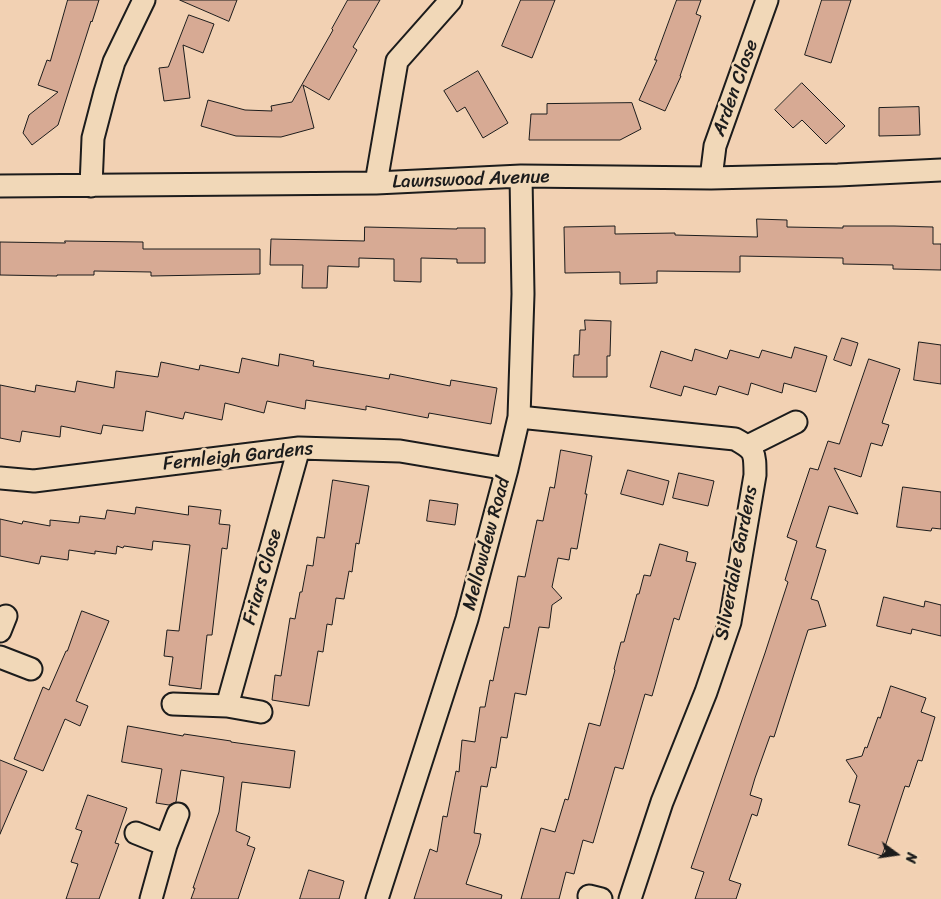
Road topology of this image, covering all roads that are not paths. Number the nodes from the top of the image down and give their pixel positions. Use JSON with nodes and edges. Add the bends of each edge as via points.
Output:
{"nodes":[{"id":1,"x":144,"y":0,"type":"edge"},
{"id":2,"x":451,"y":0,"type":"edge"},
{"id":3,"x":767,"y":0,"type":"edge"},
{"id":4,"x":941,"y":170,"type":"edge"},
{"id":5,"x":521,"y":176,"type":"junction"},
{"id":6,"x":711,"y":178,"type":"junction"},
{"id":7,"x":376,"y":183,"type":"junction"},
{"id":8,"x":0,"y":186,"type":"edge"},
{"id":9,"x":90,"y":186,"type":"junction"},
{"id":10,"x":518,"y":417,"type":"junction"},
{"id":11,"x":796,"y":422,"type":"dead end"},
{"id":12,"x":748,"y":446,"type":"junction"},
{"id":13,"x":299,"y":448,"type":"junction"},
{"id":14,"x":506,"y":469,"type":"junction"},
{"id":15,"x":0,"y":478,"type":"edge"},
{"id":16,"x":0,"y":657,"type":"edge"},
{"id":17,"x":31,"y":669,"type":"dead end"},
{"id":18,"x":173,"y":704,"type":"dead end"},
{"id":19,"x":227,"y":706,"type":"junction"},
{"id":20,"x":261,"y":712,"type":"dead end"},
{"id":21,"x":178,"y":814,"type":"dead end"},
{"id":22,"x":136,"y":833,"type":"dead end"},
{"id":23,"x":166,"y":845,"type":"junction"},
{"id":24,"x":151,"y":899,"type":"edge"},
{"id":25,"x":378,"y":899,"type":"edge"},
{"id":26,"x":630,"y":899,"type":"edge"}],
"edges":[{"from":1,"to":9,"type":"street","via":[[114,62],[105,92],[93,138]]},
{"from":2,"to":7,"type":"street","via":[[397,61]]},
{"from":3,"to":6,"type":"street","name":"Arden Close","via":[[715,146]]},
{"from":4,"to":6,"type":"street","name":"Lawnswood Avenue"},
{"from":5,"to":6,"type":"street","name":"Lawnswood Avenue"},
{"from":5,"to":7,"type":"street","name":"Lawnswood Avenue"},
{"from":5,"to":10,"type":"street","name":"Mellowdew Road","via":[[523,294]]},
{"from":7,"to":9,"type":"street","name":"Lawnswood Avenue"},
{"from":8,"to":9,"type":"street","name":"Lawnswood Avenue"},
{"from":10,"to":12,"type":"street","via":[[735,438]]},
{"from":10,"to":14,"type":"street","name":"Mellowdew Road"},
{"from":11,"to":12,"type":"street"},
{"from":12,"to":26,"type":"street","name":"Silverdale Gardens","via":[[755,457],[755,474],[730,622],[662,802]]},
{"from":13,"to":14,"type":"street","name":"Fernleigh Gardens","via":[[400,451]]},
{"from":13,"to":15,"type":"street","name":"Fernleigh Gardens","via":[[34,482]]},
{"from":13,"to":19,"type":"street","name":"Friars Close"},
{"from":14,"to":25,"type":"street","name":"Mellowdew Road","via":[[467,619]]},
{"from":16,"to":17,"type":"street"},
{"from":18,"to":19,"type":"street"},
{"from":19,"to":20,"type":"street"},
{"from":21,"to":23,"type":"street"},
{"from":22,"to":23,"type":"street"},
{"from":23,"to":24,"type":"street"}]}
